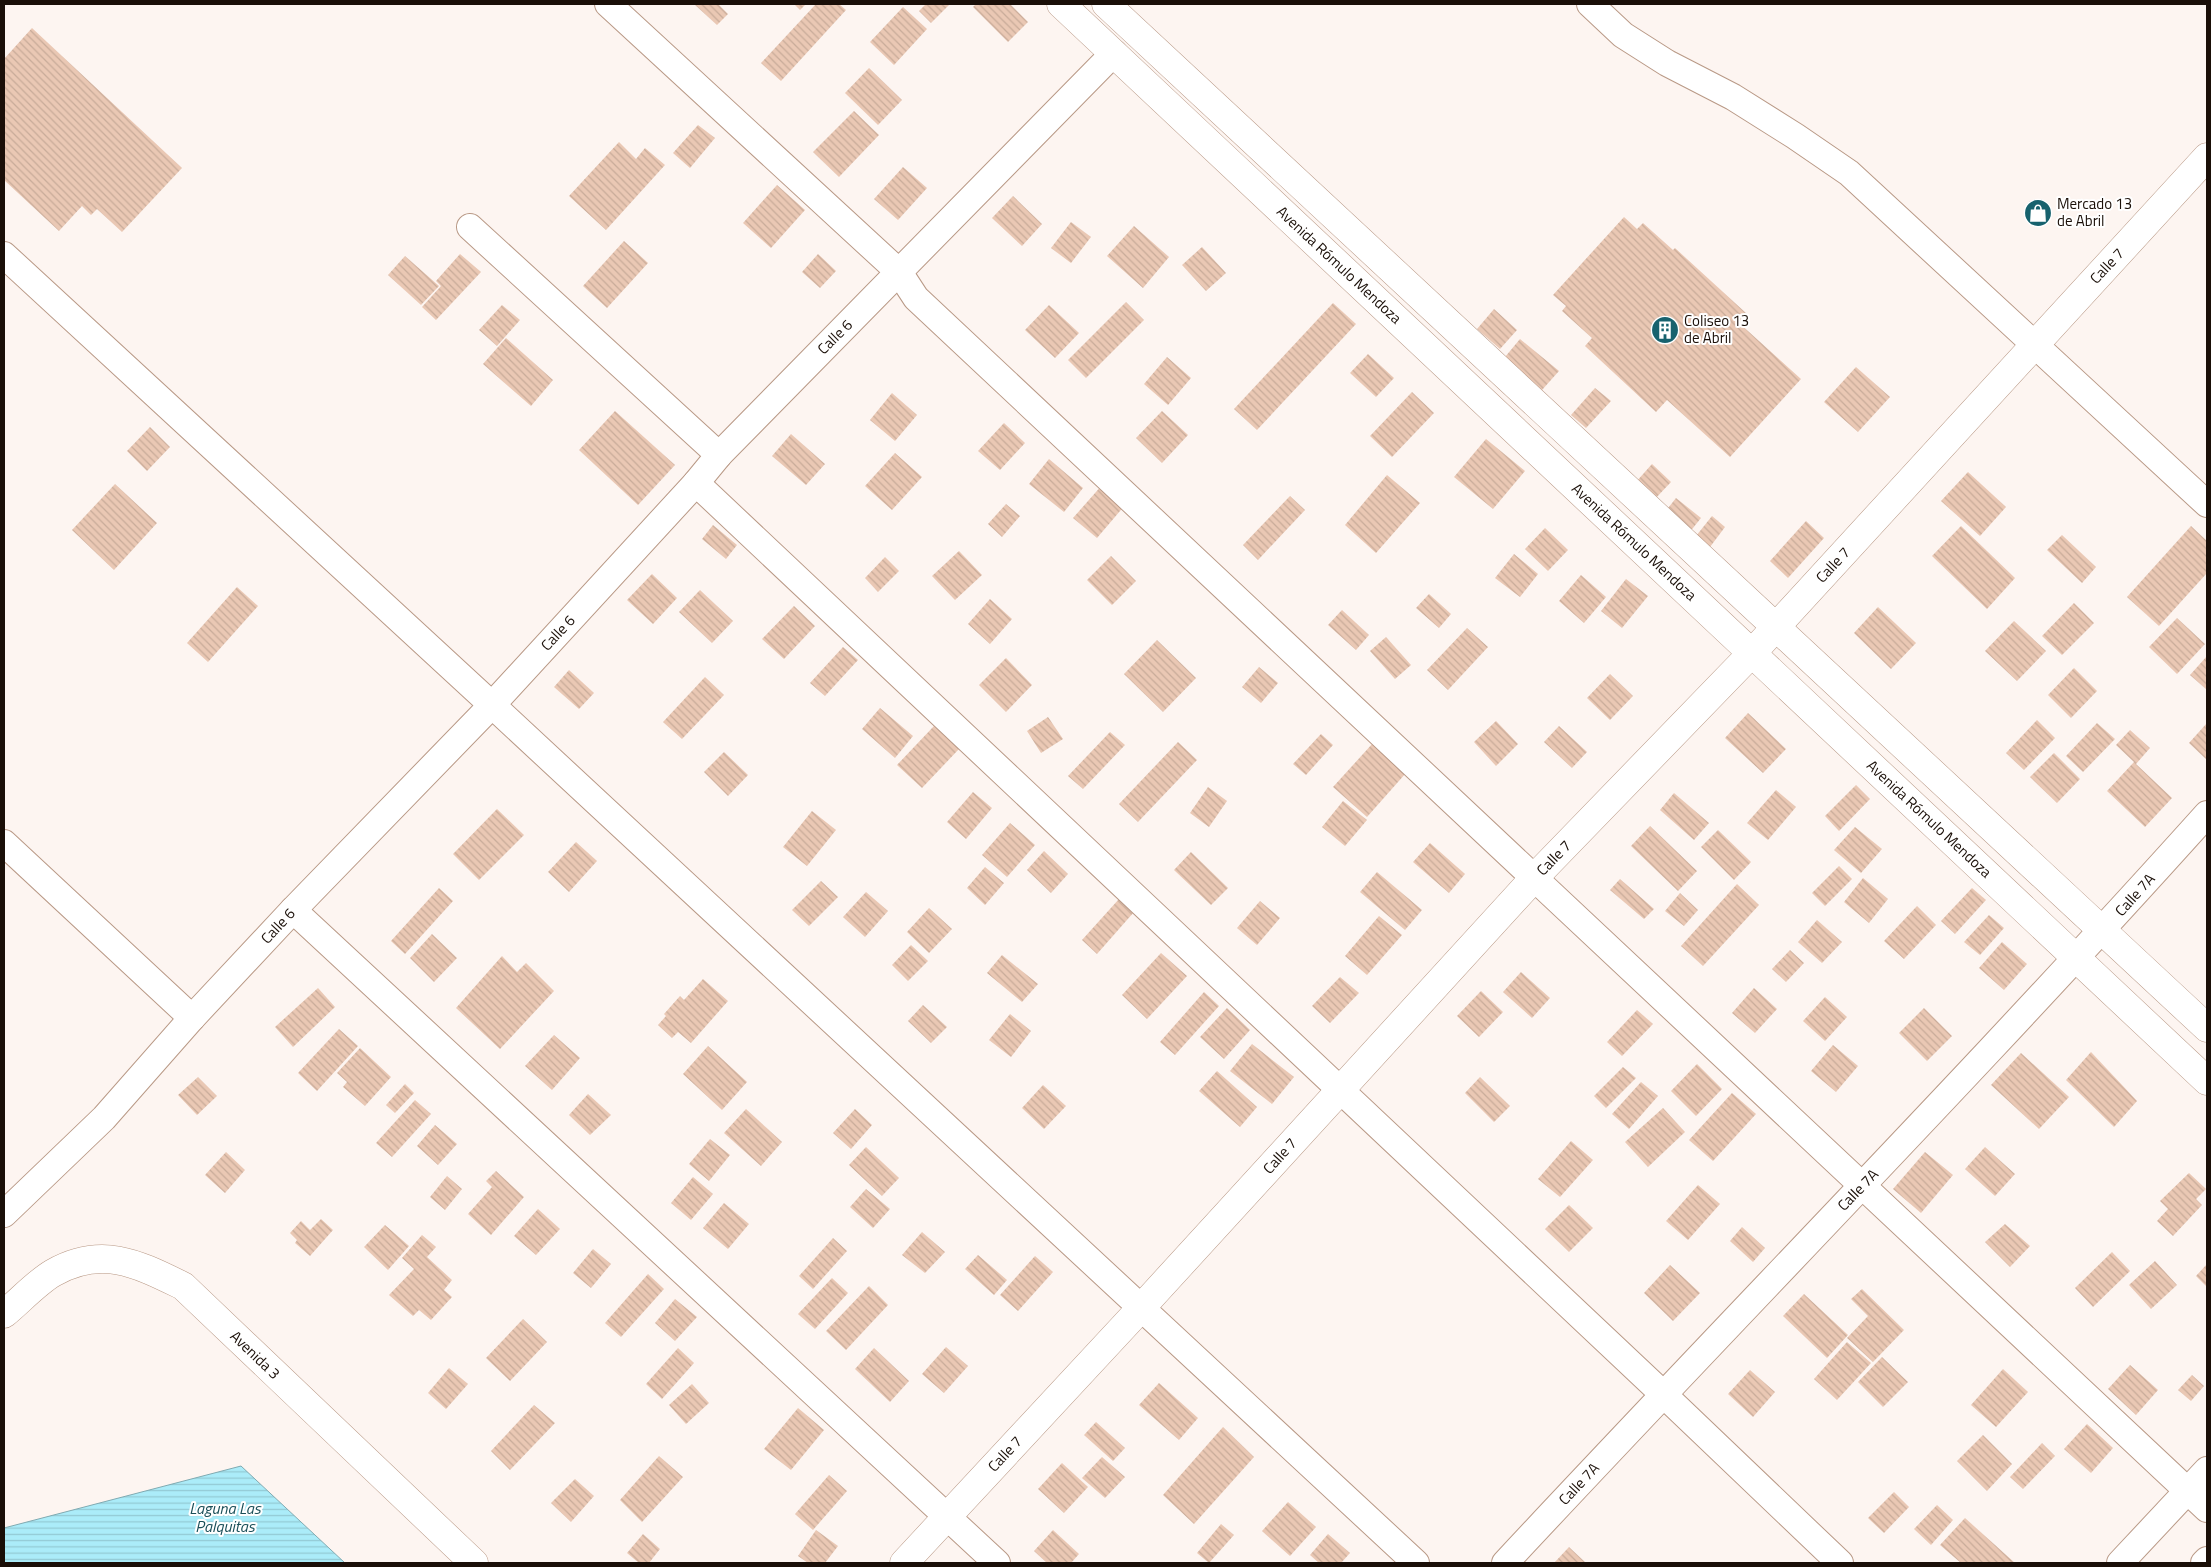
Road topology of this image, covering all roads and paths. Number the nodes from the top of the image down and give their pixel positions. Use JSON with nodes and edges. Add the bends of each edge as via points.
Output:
{"nodes":[{"id":1,"x":608,"y":4,"type":"edge"},
{"id":2,"x":1061,"y":4,"type":"edge"},
{"id":3,"x":1106,"y":4,"type":"edge"},
{"id":4,"x":1590,"y":4,"type":"edge"},
{"id":5,"x":1114,"y":53,"type":"junction"},
{"id":6,"x":2207,"y":156,"type":"edge"},
{"id":7,"x":470,"y":227,"type":"dead end"},
{"id":8,"x":4,"y":255,"type":"edge"},
{"id":9,"x":899,"y":272,"type":"junction"},
{"id":10,"x":2035,"y":344,"type":"junction"},
{"id":11,"x":719,"y":454,"type":"junction"},
{"id":12,"x":696,"y":483,"type":"junction"},
{"id":13,"x":2207,"y":504,"type":"edge"},
{"id":14,"x":1776,"y":627,"type":"junction"},
{"id":15,"x":1752,"y":653,"type":"junction"},
{"id":16,"x":492,"y":705,"type":"junction"},
{"id":17,"x":2207,"y":814,"type":"edge"},
{"id":18,"x":4,"y":843,"type":"edge"},
{"id":19,"x":1535,"y":878,"type":"junction"},
{"id":20,"x":293,"y":910,"type":"junction"},
{"id":21,"x":2103,"y":931,"type":"junction"},
{"id":22,"x":2078,"y":959,"type":"junction"},
{"id":23,"x":192,"y":1018,"type":"junction"},
{"id":24,"x":2207,"y":1028,"type":"edge"},
{"id":25,"x":2207,"y":1080,"type":"edge"},
{"id":26,"x":1340,"y":1090,"type":"junction"},
{"id":27,"x":1863,"y":1185,"type":"junction"},
{"id":28,"x":4,"y":1214,"type":"edge"},
{"id":29,"x":1141,"y":1308,"type":"junction"},
{"id":30,"x":4,"y":1314,"type":"edge"},
{"id":31,"x":1663,"y":1394,"type":"junction"},
{"id":32,"x":2207,"y":1470,"type":"edge"},
{"id":33,"x":2187,"y":1492,"type":"junction"},
{"id":34,"x":2207,"y":1509,"type":"edge"},
{"id":35,"x":948,"y":1516,"type":"junction"},
{"id":36,"x":2207,"y":1560,"type":"edge"},
{"id":37,"x":474,"y":1563,"type":"edge"},
{"id":38,"x":904,"y":1563,"type":"edge"},
{"id":39,"x":997,"y":1563,"type":"edge"},
{"id":40,"x":1416,"y":1563,"type":"edge"},
{"id":41,"x":1505,"y":1563,"type":"edge"},
{"id":42,"x":1840,"y":1563,"type":"edge"},
{"id":43,"x":2120,"y":1563,"type":"edge"},
{"id":44,"x":2204,"y":1563,"type":"edge"}],
"edges":[{"from":1,"to":9,"type":"street"},
{"from":2,"to":5,"type":"street","name":"Avenida Rómulo Mendoza"},
{"from":3,"to":14,"type":"street"},
{"from":4,"to":10,"type":"street","via":[[1623,35],[1652,54],[1733,97],[1849,173]]},
{"from":5,"to":9,"type":"street","name":"Calle 6"},
{"from":5,"to":15,"type":"street","name":"Avenida Rómulo Mendoza"},
{"from":6,"to":10,"type":"street","name":"Calle 7"},
{"from":7,"to":11,"type":"street"},
{"from":8,"to":16,"type":"street"},
{"from":9,"to":11,"type":"street","name":"Calle 6"},
{"from":9,"to":19,"type":"street","via":[[916,298]]},
{"from":10,"to":13,"type":"street"},
{"from":10,"to":14,"type":"street","name":"Calle 7"},
{"from":11,"to":12,"type":"street","name":"Calle 6"},
{"from":12,"to":16,"type":"street","name":"Calle 6"},
{"from":12,"to":26,"type":"street"},
{"from":14,"to":15,"type":"street","name":"Calle 7"},
{"from":14,"to":21,"type":"street"},
{"from":15,"to":19,"type":"street","name":"Calle 7"},
{"from":15,"to":22,"type":"street","name":"Avenida Rómulo Mendoza"},
{"from":16,"to":20,"type":"street","name":"Calle 6"},
{"from":16,"to":29,"type":"street"},
{"from":17,"to":21,"type":"street","name":"Calle 7A"},
{"from":18,"to":23,"type":"street"},
{"from":19,"to":26,"type":"street","name":"Calle 7"},
{"from":19,"to":27,"type":"street"},
{"from":20,"to":23,"type":"street","name":"Calle 6"},
{"from":20,"to":35,"type":"street"},
{"from":21,"to":22,"type":"street","name":"Calle 7A"},
{"from":21,"to":24,"type":"street"},
{"from":22,"to":25,"type":"street","name":"Avenida Rómulo Mendoza"},
{"from":22,"to":27,"type":"street","name":"Calle 7A"},
{"from":23,"to":28,"type":"street","name":"Calle 6","via":[[104,1118]]},
{"from":26,"to":29,"type":"street","name":"Calle 7"},
{"from":26,"to":31,"type":"street"},
{"from":27,"to":31,"type":"street","name":"Calle 7A"},
{"from":27,"to":33,"type":"street"},
{"from":29,"to":35,"type":"street","name":"Calle 7"},
{"from":29,"to":40,"type":"street"},
{"from":30,"to":37,"type":"street","name":"Avenida 3","via":[[53,1273],[82,1261],[111,1257],[144,1267],[183,1286]]},
{"from":31,"to":41,"type":"street","name":"Calle 7A"},
{"from":31,"to":42,"type":"street"},
{"from":32,"to":33,"type":"street"},
{"from":33,"to":34,"type":"street"},
{"from":33,"to":43,"type":"street"},
{"from":35,"to":38,"type":"street","name":"Calle 7"},
{"from":35,"to":39,"type":"street"},
{"from":36,"to":44,"type":"street"}]}
